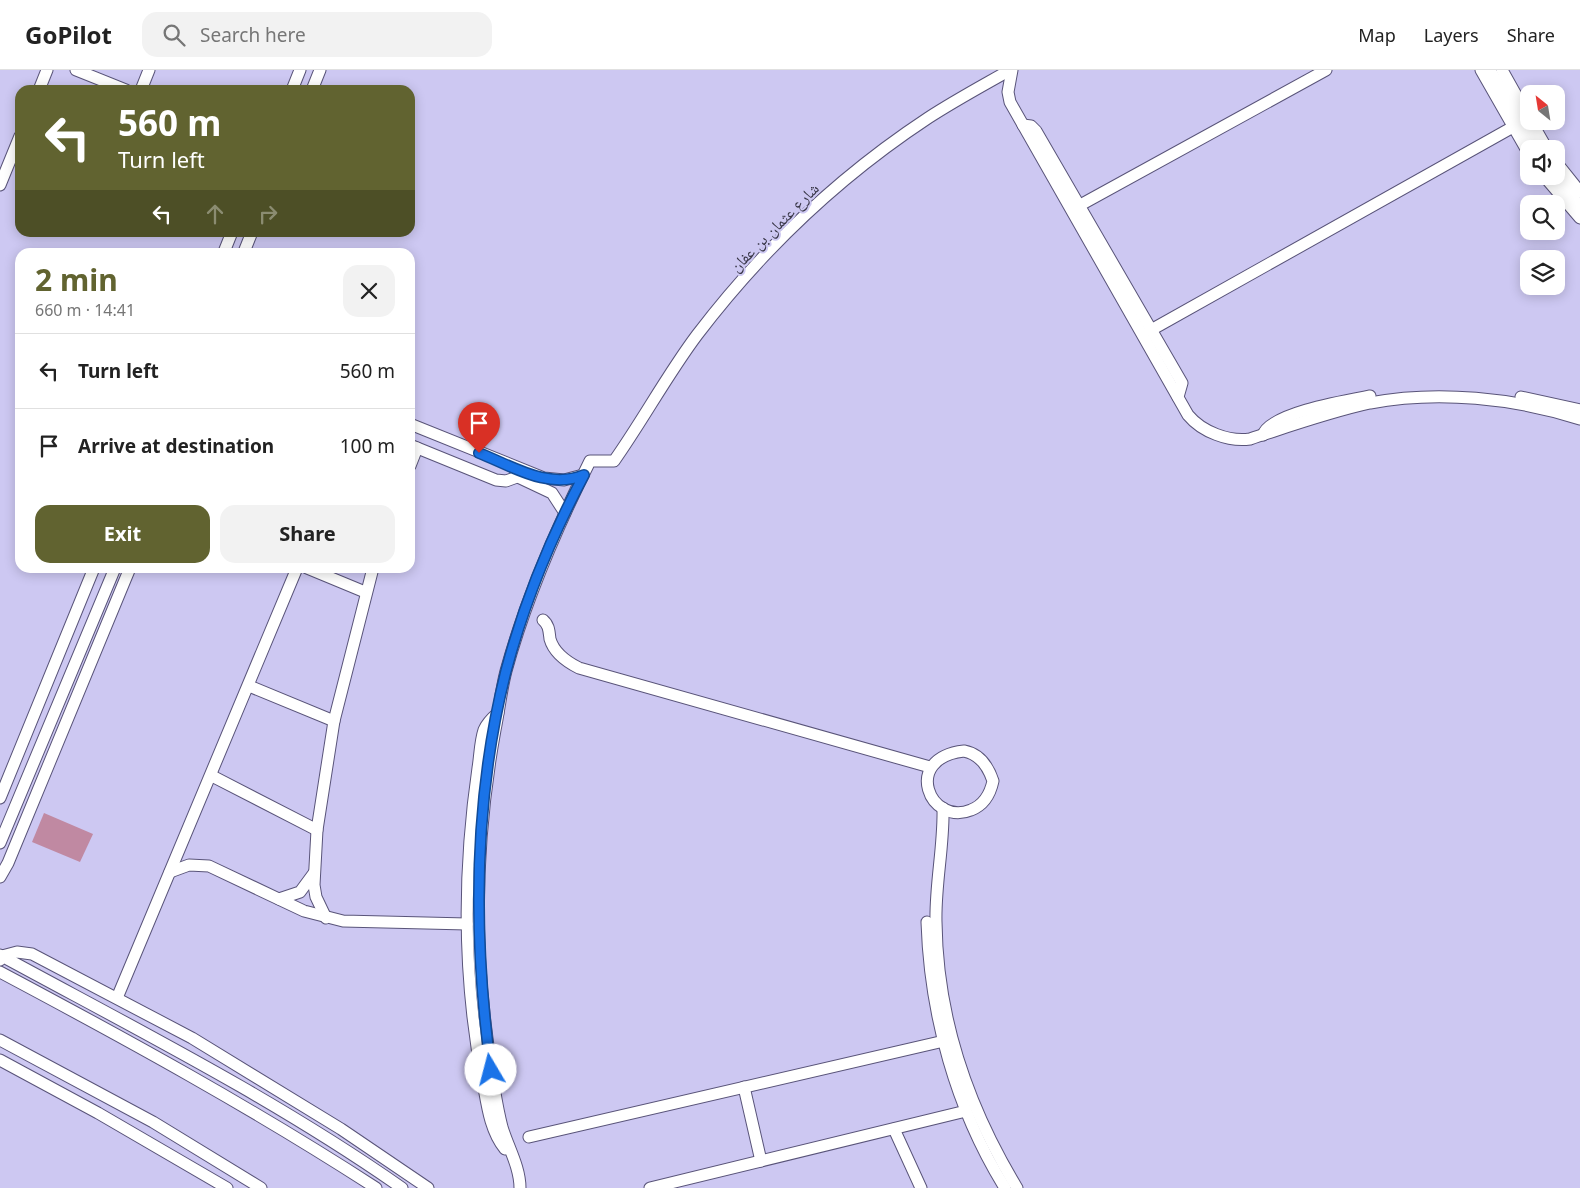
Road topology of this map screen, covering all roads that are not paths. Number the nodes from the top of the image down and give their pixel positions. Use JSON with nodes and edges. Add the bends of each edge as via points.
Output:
{"nodes":[{"id":1,"x":47,"y":70,"type":"edge"},
{"id":2,"x":76,"y":70,"type":"edge"},
{"id":3,"x":150,"y":70,"type":"edge"},
{"id":4,"x":300,"y":70,"type":"edge"},
{"id":5,"x":320,"y":70,"type":"edge"},
{"id":6,"x":1011,"y":70,"type":"edge"},
{"id":7,"x":1326,"y":70,"type":"edge"},
{"id":8,"x":1481,"y":70,"type":"edge"},
{"id":9,"x":1490,"y":70,"type":"edge"},
{"id":10,"x":1502,"y":70,"type":"edge"},
{"id":11,"x":41,"y":85,"type":"edge"},
{"id":12,"x":114,"y":85,"type":"edge"},
{"id":13,"x":143,"y":85,"type":"edge"},
{"id":14,"x":294,"y":85,"type":"edge"},
{"id":15,"x":314,"y":85,"type":"edge"},
{"id":16,"x":1520,"y":102,"type":"edge"},
{"id":17,"x":1514,"y":127,"type":"junction"},
{"id":18,"x":1521,"y":140,"type":"edge"},
{"id":19,"x":1531,"y":140,"type":"edge"},
{"id":20,"x":15,"y":148,"type":"edge"},
{"id":21,"x":1565,"y":176,"type":"edge"},
{"id":22,"x":1565,"y":181,"type":"edge"},
{"id":23,"x":0,"y":185,"type":"edge"},
{"id":24,"x":1552,"y":185,"type":"edge"},
{"id":25,"x":1580,"y":192,"type":"edge"},
{"id":26,"x":1580,"y":206,"type":"edge"},
{"id":27,"x":1075,"y":208,"type":"junction"},
{"id":28,"x":1580,"y":218,"type":"edge"},
{"id":29,"x":1151,"y":330,"type":"junction"},
{"id":30,"x":1178,"y":397,"type":"junction"},
{"id":31,"x":1580,"y":410,"type":"edge"},
{"id":32,"x":1580,"y":419,"type":"edge"},
{"id":33,"x":415,"y":426,"type":"edge"},
{"id":34,"x":415,"y":434,"type":"edge"},
{"id":35,"x":1263,"y":435,"type":"junction"},
{"id":36,"x":415,"y":446,"type":"edge"},
{"id":37,"x":584,"y":475,"type":"junction"},
{"id":38,"x":517,"y":477,"type":"junction"},
{"id":39,"x":565,"y":513,"type":"junction"},
{"id":40,"x":92,"y":573,"type":"edge"},
{"id":41,"x":113,"y":573,"type":"edge"},
{"id":42,"x":128,"y":573,"type":"edge"},
{"id":43,"x":295,"y":573,"type":"edge"},
{"id":44,"x":319,"y":573,"type":"edge"},
{"id":45,"x":371,"y":573,"type":"edge"},
{"id":46,"x":365,"y":592,"type":"junction"},
{"id":47,"x":543,"y":620,"type":"dead end"},
{"id":48,"x":249,"y":686,"type":"junction"},
{"id":49,"x":498,"y":713,"type":"junction"},
{"id":50,"x":334,"y":721,"type":"junction"},
{"id":51,"x":930,"y":767,"type":"junction"},
{"id":52,"x":212,"y":776,"type":"junction"},
{"id":53,"x":0,"y":798,"type":"edge"},
{"id":54,"x":943,"y":808,"type":"junction"},
{"id":55,"x":317,"y":830,"type":"junction"},
{"id":56,"x":0,"y":843,"type":"edge"},
{"id":57,"x":170,"y":872,"type":"junction"},
{"id":58,"x":314,"y":874,"type":"junction"},
{"id":59,"x":0,"y":877,"type":"edge"},
{"id":60,"x":279,"y":899,"type":"junction"},
{"id":61,"x":326,"y":918,"type":"junction"},
{"id":62,"x":927,"y":922,"type":"dead end"},
{"id":63,"x":468,"y":924,"type":"junction"},
{"id":64,"x":1,"y":957,"type":"edge"},
{"id":65,"x":0,"y":972,"type":"edge"},
{"id":66,"x":117,"y":998,"type":"junction"},
{"id":67,"x":0,"y":1040,"type":"edge"},
{"id":68,"x":944,"y":1041,"type":"junction"},
{"id":69,"x":0,"y":1060,"type":"edge"},
{"id":70,"x":42,"y":1062,"type":"junction"},
{"id":71,"x":34,"y":1078,"type":"junction"},
{"id":72,"x":233,"y":1083,"type":"junction"},
{"id":73,"x":744,"y":1087,"type":"junction"},
{"id":74,"x":226,"y":1095,"type":"junction"},
{"id":75,"x":258,"y":1098,"type":"junction"},
{"id":76,"x":251,"y":1110,"type":"junction"},
{"id":77,"x":966,"y":1112,"type":"junction"},
{"id":78,"x":894,"y":1129,"type":"junction"},
{"id":79,"x":529,"y":1137,"type":"dead end"},
{"id":80,"x":511,"y":1154,"type":"junction"},
{"id":81,"x":761,"y":1161,"type":"junction"},
{"id":82,"x":227,"y":1188,"type":"edge"},
{"id":83,"x":261,"y":1188,"type":"edge"},
{"id":84,"x":376,"y":1188,"type":"edge"},
{"id":85,"x":402,"y":1188,"type":"edge"},
{"id":86,"x":428,"y":1188,"type":"edge"},
{"id":87,"x":520,"y":1188,"type":"edge"},
{"id":88,"x":650,"y":1188,"type":"edge"},
{"id":89,"x":921,"y":1188,"type":"edge"},
{"id":90,"x":1006,"y":1188,"type":"edge"},
{"id":91,"x":1016,"y":1188,"type":"edge"}],
"edges":[{"from":1,"to":11,"type":"street"},
{"from":2,"to":12,"type":"street"},
{"from":3,"to":13,"type":"street"},
{"from":4,"to":14,"type":"street"},
{"from":5,"to":15,"type":"street"},
{"from":6,"to":27,"type":"street","via":[[1008,97],[1023,125],[1036,131]]},
{"from":6,"to":37,"type":"street","name":"شارع عثمان بن عفان","via":[[929,117],[821,201],[788,232],[698,334],[671,370],[614,461],[590,461]]},
{"from":7,"to":27,"type":"street"},
{"from":8,"to":17,"type":"street"},
{"from":9,"to":19,"type":"street"},
{"from":10,"to":16,"type":"street"},
{"from":17,"to":18,"type":"street"},
{"from":17,"to":29,"type":"street"},
{"from":20,"to":23,"type":"street"},
{"from":21,"to":25,"type":"street"},
{"from":22,"to":26,"type":"street"},
{"from":24,"to":28,"type":"street"},
{"from":27,"to":29,"type":"street"},
{"from":27,"to":30,"type":"street"},
{"from":29,"to":30,"type":"street","via":[[1182,383]]},
{"from":30,"to":35,"type":"street","via":[[1192,420],[1205,430],[1237,440]]},
{"from":31,"to":35,"type":"street","via":[[1510,395],[1406,391],[1313,409],[1271,424]]},
{"from":32,"to":35,"type":"street","via":[[1499,401],[1406,398],[1355,407]]},
{"from":33,"to":37,"type":"street","via":[[544,478],[564,480]]},
{"from":34,"to":38,"type":"street"},
{"from":36,"to":38,"type":"street","via":[[496,480]]},
{"from":37,"to":39,"type":"street"},
{"from":38,"to":39,"type":"street","via":[[552,493]]},
{"from":39,"to":49,"type":"street","via":[[546,554],[518,632]]},
{"from":40,"to":53,"type":"street"},
{"from":41,"to":56,"type":"street"},
{"from":42,"to":59,"type":"street"},
{"from":43,"to":48,"type":"street"},
{"from":44,"to":46,"type":"street"},
{"from":45,"to":46,"type":"street"},
{"from":46,"to":50,"type":"street"},
{"from":47,"to":51,"type":"street","via":[[558,653],[579,668]]},
{"from":48,"to":50,"type":"street"},
{"from":48,"to":52,"type":"street"},
{"from":49,"to":63,"type":"street","via":[[484,731],[480,756],[471,828]]},
{"from":49,"to":80,"type":"street","via":[[482,832],[479,951],[491,1070]]},
{"from":50,"to":55,"type":"street"},
{"from":51,"to":54,"type":"street","via":[[927,785],[930,794]]},
{"from":51,"to":54,"type":"street","via":[[937,760],[956,752],[971,752],[983,761],[992,781],[988,796],[977,808],[959,813]]},
{"from":52,"to":55,"type":"street"},
{"from":52,"to":57,"type":"street"},
{"from":54,"to":91,"type":"street","via":[[936,922],[942,996],[972,1103]]},
{"from":55,"to":58,"type":"street"},
{"from":57,"to":60,"type":"street","via":[[189,865],[209,866]]},
{"from":57,"to":66,"type":"street"},
{"from":58,"to":60,"type":"street","via":[[300,892]]},
{"from":58,"to":61,"type":"street","via":[[316,897]]},
{"from":60,"to":61,"type":"street"},
{"from":61,"to":63,"type":"street","via":[[361,922]]},
{"from":62,"to":68,"type":"street","via":[[932,982]]},
{"from":63,"to":80,"type":"street","via":[[474,1023],[485,1093],[495,1135]]},
{"from":64,"to":66,"type":"street","via":[[16,952],[32,954]]},
{"from":64,"to":72,"type":"street"},
{"from":65,"to":74,"type":"street"},
{"from":66,"to":86,"type":"street","via":[[192,1038],[341,1129]]},
{"from":67,"to":70,"type":"street"},
{"from":68,"to":73,"type":"street"},
{"from":68,"to":77,"type":"street"},
{"from":69,"to":71,"type":"street"},
{"from":70,"to":71,"type":"street"},
{"from":70,"to":83,"type":"street","via":[[153,1122]]},
{"from":71,"to":82,"type":"street"},
{"from":72,"to":74,"type":"street","via":[[232,1093]]},
{"from":72,"to":75,"type":"street"},
{"from":73,"to":79,"type":"street"},
{"from":73,"to":81,"type":"street"},
{"from":74,"to":76,"type":"street"},
{"from":75,"to":76,"type":"street","via":[[253,1100]]},
{"from":75,"to":85,"type":"street","via":[[310,1127]]},
{"from":76,"to":84,"type":"street"},
{"from":77,"to":78,"type":"street"},
{"from":77,"to":90,"type":"street"},
{"from":78,"to":81,"type":"street"},
{"from":78,"to":89,"type":"street"},
{"from":80,"to":87,"type":"street"},
{"from":81,"to":88,"type":"street"}]}
